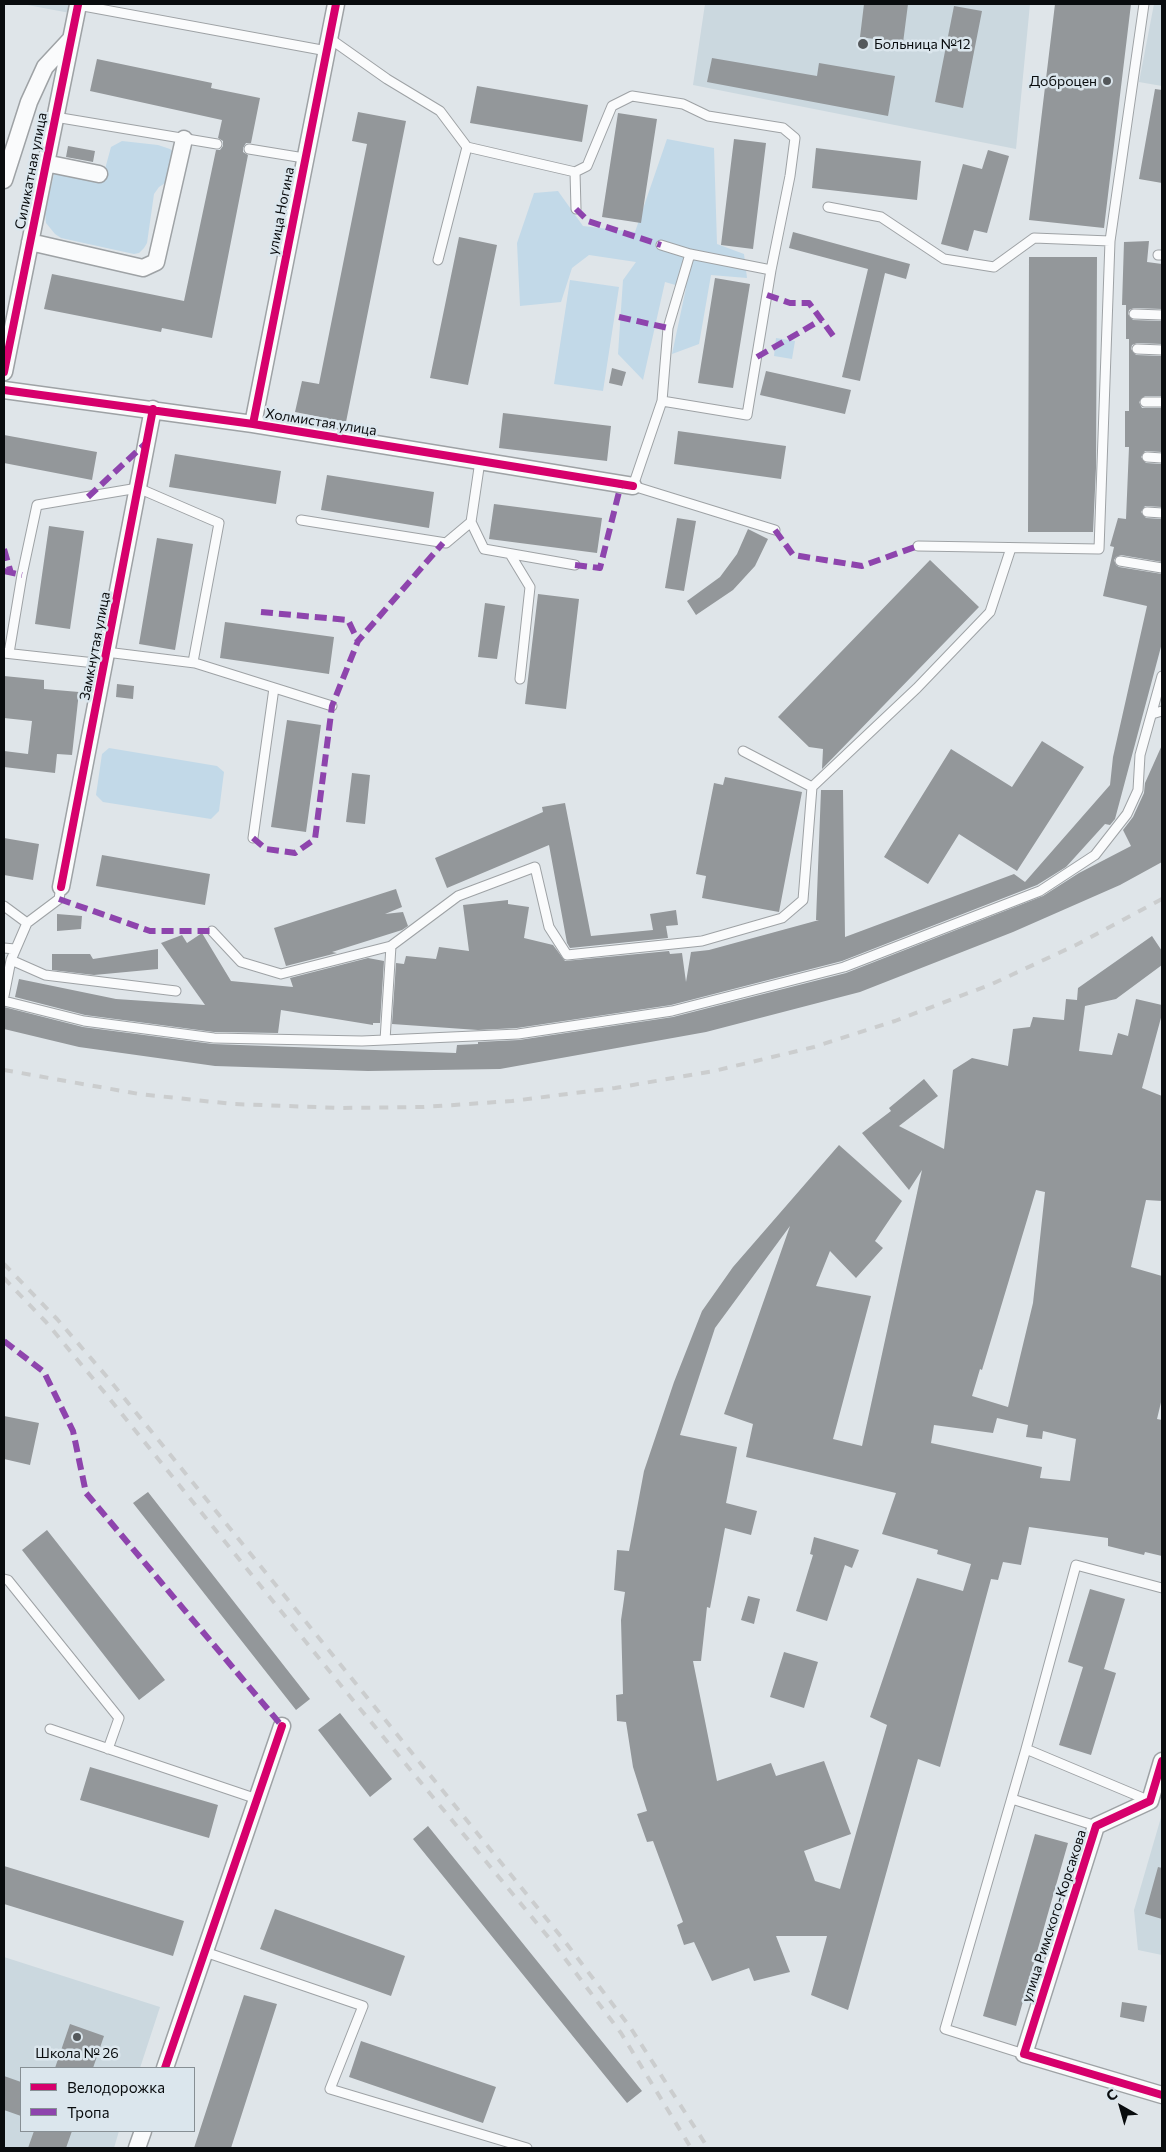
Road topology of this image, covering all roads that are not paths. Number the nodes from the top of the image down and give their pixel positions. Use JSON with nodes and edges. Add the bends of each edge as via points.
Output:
{"nodes":[{"id":1,"x":336,"y":4,"type":"edge"},
{"id":2,"x":1144,"y":4,"type":"edge"},
{"id":3,"x":78,"y":5,"type":"joint"},
{"id":4,"x":71,"y":39,"type":"junction"},
{"id":5,"x":328,"y":44,"type":"junction"},
{"id":6,"x":55,"y":117,"type":"junction"},
{"id":7,"x":184,"y":139,"type":"junction"},
{"id":8,"x":217,"y":144,"type":"dead end"},
{"id":9,"x":467,"y":147,"type":"junction"},
{"id":10,"x":250,"y":149,"type":"dead end"},
{"id":11,"x":304,"y":158,"type":"junction"},
{"id":12,"x":46,"y":164,"type":"junction"},
{"id":13,"x":576,"y":172,"type":"junction"},
{"id":14,"x":99,"y":174,"type":"dead end"},
{"id":15,"x":4,"y":180,"type":"edge"},
{"id":16,"x":828,"y":207,"type":"dead end"},
{"id":17,"x":576,"y":209,"type":"dead end"},
{"id":18,"x":1110,"y":241,"type":"junction"},
{"id":19,"x":30,"y":242,"type":"junction"},
{"id":20,"x":661,"y":245,"type":"dead end"},
{"id":21,"x":690,"y":254,"type":"junction"},
{"id":22,"x":438,"y":260,"type":"dead end"},
{"id":23,"x":771,"y":270,"type":"junction"},
{"id":24,"x":1134,"y":314,"type":"dead end"},
{"id":25,"x":1162,"y":315,"type":"edge"},
{"id":26,"x":1137,"y":349,"type":"dead end"},
{"id":27,"x":1162,"y":350,"type":"edge"},
{"id":28,"x":4,"y":372,"type":"edge"},
{"id":29,"x":4,"y":390,"type":"edge"},
{"id":30,"x":662,"y":401,"type":"junction"},
{"id":31,"x":1145,"y":402,"type":"dead end"},
{"id":32,"x":1162,"y":402,"type":"edge"},
{"id":33,"x":153,"y":409,"type":"junction"},
{"id":34,"x":253,"y":424,"type":"junction"},
{"id":35,"x":1147,"y":457,"type":"dead end"},
{"id":36,"x":1162,"y":458,"type":"edge"},
{"id":37,"x":480,"y":461,"type":"junction"},
{"id":38,"x":633,"y":486,"type":"junction"},
{"id":39,"x":138,"y":488,"type":"junction"},
{"id":40,"x":1147,"y":512,"type":"dead end"},
{"id":41,"x":1162,"y":513,"type":"edge"},
{"id":42,"x":301,"y":520,"type":"dead end"},
{"id":43,"x":471,"y":522,"type":"junction"},
{"id":44,"x":775,"y":530,"type":"dead end"},
{"id":45,"x":918,"y":546,"type":"dead end"},
{"id":46,"x":1012,"y":548,"type":"junction"},
{"id":47,"x":510,"y":554,"type":"junction"},
{"id":48,"x":1120,"y":561,"type":"dead end"},
{"id":49,"x":574,"y":565,"type":"dead end"},
{"id":50,"x":1162,"y":568,"type":"edge"},
{"id":51,"x":6,"y":653,"type":"edge"},
{"id":52,"x":105,"y":658,"type":"junction"},
{"id":53,"x":193,"y":662,"type":"junction"},
{"id":54,"x":1162,"y":676,"type":"edge"},
{"id":55,"x":520,"y":679,"type":"dead end"},
{"id":56,"x":274,"y":688,"type":"junction"},
{"id":57,"x":332,"y":706,"type":"dead end"},
{"id":58,"x":1162,"y":711,"type":"edge"},
{"id":59,"x":1152,"y":714,"type":"junction"},
{"id":60,"x":743,"y":751,"type":"dead end"},
{"id":61,"x":812,"y":787,"type":"junction"},
{"id":62,"x":253,"y":838,"type":"dead end"},
{"id":63,"x":61,"y":887,"type":"joint"},
{"id":64,"x":4,"y":906,"type":"edge"},
{"id":65,"x":27,"y":922,"type":"junction"},
{"id":66,"x":212,"y":931,"type":"dead end"},
{"id":67,"x":392,"y":946,"type":"junction"},
{"id":68,"x":4,"y":948,"type":"edge"},
{"id":69,"x":16,"y":948,"type":"junction"},
{"id":70,"x":11,"y":960,"type":"junction"},
{"id":71,"x":176,"y":991,"type":"dead end"},
{"id":72,"x":4,"y":996,"type":"edge"},
{"id":73,"x":4,"y":1001,"type":"edge"},
{"id":74,"x":385,"y":1040,"type":"junction"},
{"id":75,"x":4,"y":1579,"type":"edge"},
{"id":76,"x":1162,"y":1588,"type":"edge"},
{"id":77,"x":282,"y":1726,"type":"dead end"},
{"id":78,"x":50,"y":1729,"type":"dead end"},
{"id":79,"x":108,"y":1749,"type":"junction"},
{"id":80,"x":1026,"y":1749,"type":"junction"},
{"id":81,"x":1162,"y":1761,"type":"edge"},
{"id":82,"x":257,"y":1799,"type":"junction"},
{"id":83,"x":1012,"y":1799,"type":"junction"},
{"id":84,"x":1150,"y":1801,"type":"junction"},
{"id":85,"x":1096,"y":1826,"type":"junction"},
{"id":86,"x":205,"y":1952,"type":"junction"},
{"id":87,"x":1024,"y":2054,"type":"junction"},
{"id":88,"x":165,"y":2067,"type":"edge"},
{"id":89,"x":1162,"y":2096,"type":"edge"},
{"id":90,"x":143,"y":2132,"type":"edge"},
{"id":91,"x":137,"y":2148,"type":"edge"},
{"id":92,"x":526,"y":2148,"type":"edge"}],
"edges":[{"from":1,"to":5,"type":"street","name":"улица Ногина"},
{"from":2,"to":18,"type":"lane"},
{"from":3,"to":4,"type":"street","name":"Силикатная улица"},
{"from":3,"to":5,"type":"lane"},
{"from":4,"to":6,"type":"street","name":"Силикатная улица"},
{"from":4,"to":15,"type":"street","via":[[45,67],[29,102]]},
{"from":5,"to":9,"type":"lane","via":[[440,111]]},
{"from":5,"to":11,"type":"street","name":"улица Ногина"},
{"from":6,"to":7,"type":"lane"},
{"from":6,"to":12,"type":"street","name":"Силикатная улица"},
{"from":7,"to":8,"type":"lane"},
{"from":7,"to":19,"type":"street","via":[[156,262],[143,268]]},
{"from":9,"to":13,"type":"lane"},
{"from":9,"to":22,"type":"lane"},
{"from":10,"to":11,"type":"lane"},
{"from":11,"to":34,"type":"street","name":"улица Ногина"},
{"from":12,"to":14,"type":"street"},
{"from":12,"to":19,"type":"street","name":"Силикатная улица"},
{"from":13,"to":17,"type":"lane"},
{"from":13,"to":23,"type":"lane","via":[[587,166],[612,106],[632,96],[683,104],[708,116],[782,128],[795,138]]},
{"from":16,"to":18,"type":"lane","via":[[881,217],[944,259],[994,267],[1034,238]]},
{"from":18,"to":46,"type":"lane","via":[[1099,549]]},
{"from":19,"to":28,"type":"street","name":"Силикатная улица"},
{"from":20,"to":21,"type":"lane"},
{"from":21,"to":23,"type":"lane"},
{"from":21,"to":30,"type":"lane","via":[[668,328]]},
{"from":23,"to":30,"type":"lane","via":[[747,415]]},
{"from":24,"to":25,"type":"lane"},
{"from":26,"to":27,"type":"lane"},
{"from":29,"to":33,"type":"street","name":"Холмистая улица"},
{"from":30,"to":38,"type":"lane"},
{"from":31,"to":32,"type":"lane"},
{"from":33,"to":34,"type":"street","name":"Холмистая улица"},
{"from":33,"to":39,"type":"street","name":"Замкнутая улица"},
{"from":34,"to":37,"type":"street","name":"Холмистая улица"},
{"from":35,"to":36,"type":"lane"},
{"from":37,"to":38,"type":"street","name":"Холмистая улица"},
{"from":37,"to":43,"type":"lane"},
{"from":38,"to":44,"type":"lane"},
{"from":39,"to":51,"type":"lane","via":[[37,505]]},
{"from":39,"to":52,"type":"street","name":"Замкнутая улица"},
{"from":39,"to":53,"type":"lane","via":[[219,523]]},
{"from":40,"to":41,"type":"lane"},
{"from":42,"to":43,"type":"lane","via":[[446,543]]},
{"from":43,"to":47,"type":"lane","via":[[484,549]]},
{"from":45,"to":46,"type":"lane"},
{"from":46,"to":61,"type":"lane","via":[[990,612],[917,688]]},
{"from":47,"to":49,"type":"lane"},
{"from":47,"to":55,"type":"lane","via":[[530,587]]},
{"from":48,"to":50,"type":"lane"},
{"from":51,"to":52,"type":"lane"},
{"from":52,"to":53,"type":"lane"},
{"from":52,"to":63,"type":"street","name":"Замкнутая улица"},
{"from":53,"to":56,"type":"lane"},
{"from":54,"to":59,"type":"lane"},
{"from":56,"to":57,"type":"lane"},
{"from":56,"to":62,"type":"lane"},
{"from":58,"to":59,"type":"lane"},
{"from":59,"to":74,"type":"lane","via":[[1140,755],[1138,790],[1127,814],[1094,855],[1040,891],[844,967],[672,1010],[518,1034]]},
{"from":60,"to":61,"type":"lane"},
{"from":61,"to":67,"type":"lane","via":[[803,900],[782,918],[702,941],[566,955],[549,926],[535,867],[458,896]]},
{"from":63,"to":65,"type":"lane","via":[[59,899]]},
{"from":64,"to":65,"type":"lane"},
{"from":65,"to":69,"type":"lane"},
{"from":66,"to":67,"type":"lane","via":[[241,962],[280,974]]},
{"from":67,"to":74,"type":"lane"},
{"from":68,"to":69,"type":"lane"},
{"from":69,"to":70,"type":"lane"},
{"from":70,"to":71,"type":"lane","via":[[44,975]]},
{"from":70,"to":72,"type":"lane"},
{"from":73,"to":74,"type":"lane","via":[[84,1021],[214,1038]]},
{"from":75,"to":79,"type":"lane","via":[[119,1718]]},
{"from":76,"to":80,"type":"lane","via":[[1076,1565]]},
{"from":77,"to":82,"type":"street"},
{"from":78,"to":79,"type":"lane"},
{"from":79,"to":82,"type":"lane"},
{"from":80,"to":83,"type":"lane"},
{"from":80,"to":84,"type":"lane"},
{"from":81,"to":84,"type":"street"},
{"from":82,"to":86,"type":"street"},
{"from":83,"to":85,"type":"lane"},
{"from":83,"to":87,"type":"lane","via":[[946,2029]]},
{"from":84,"to":85,"type":"street","name":"улица Римского-Корсакова"},
{"from":85,"to":87,"type":"street","name":"улица Римского-Корсакова"},
{"from":86,"to":88,"type":"street"},
{"from":86,"to":92,"type":"lane","via":[[363,2006],[330,2088]]},
{"from":87,"to":89,"type":"street"},
{"from":90,"to":91,"type":"street"}]}
